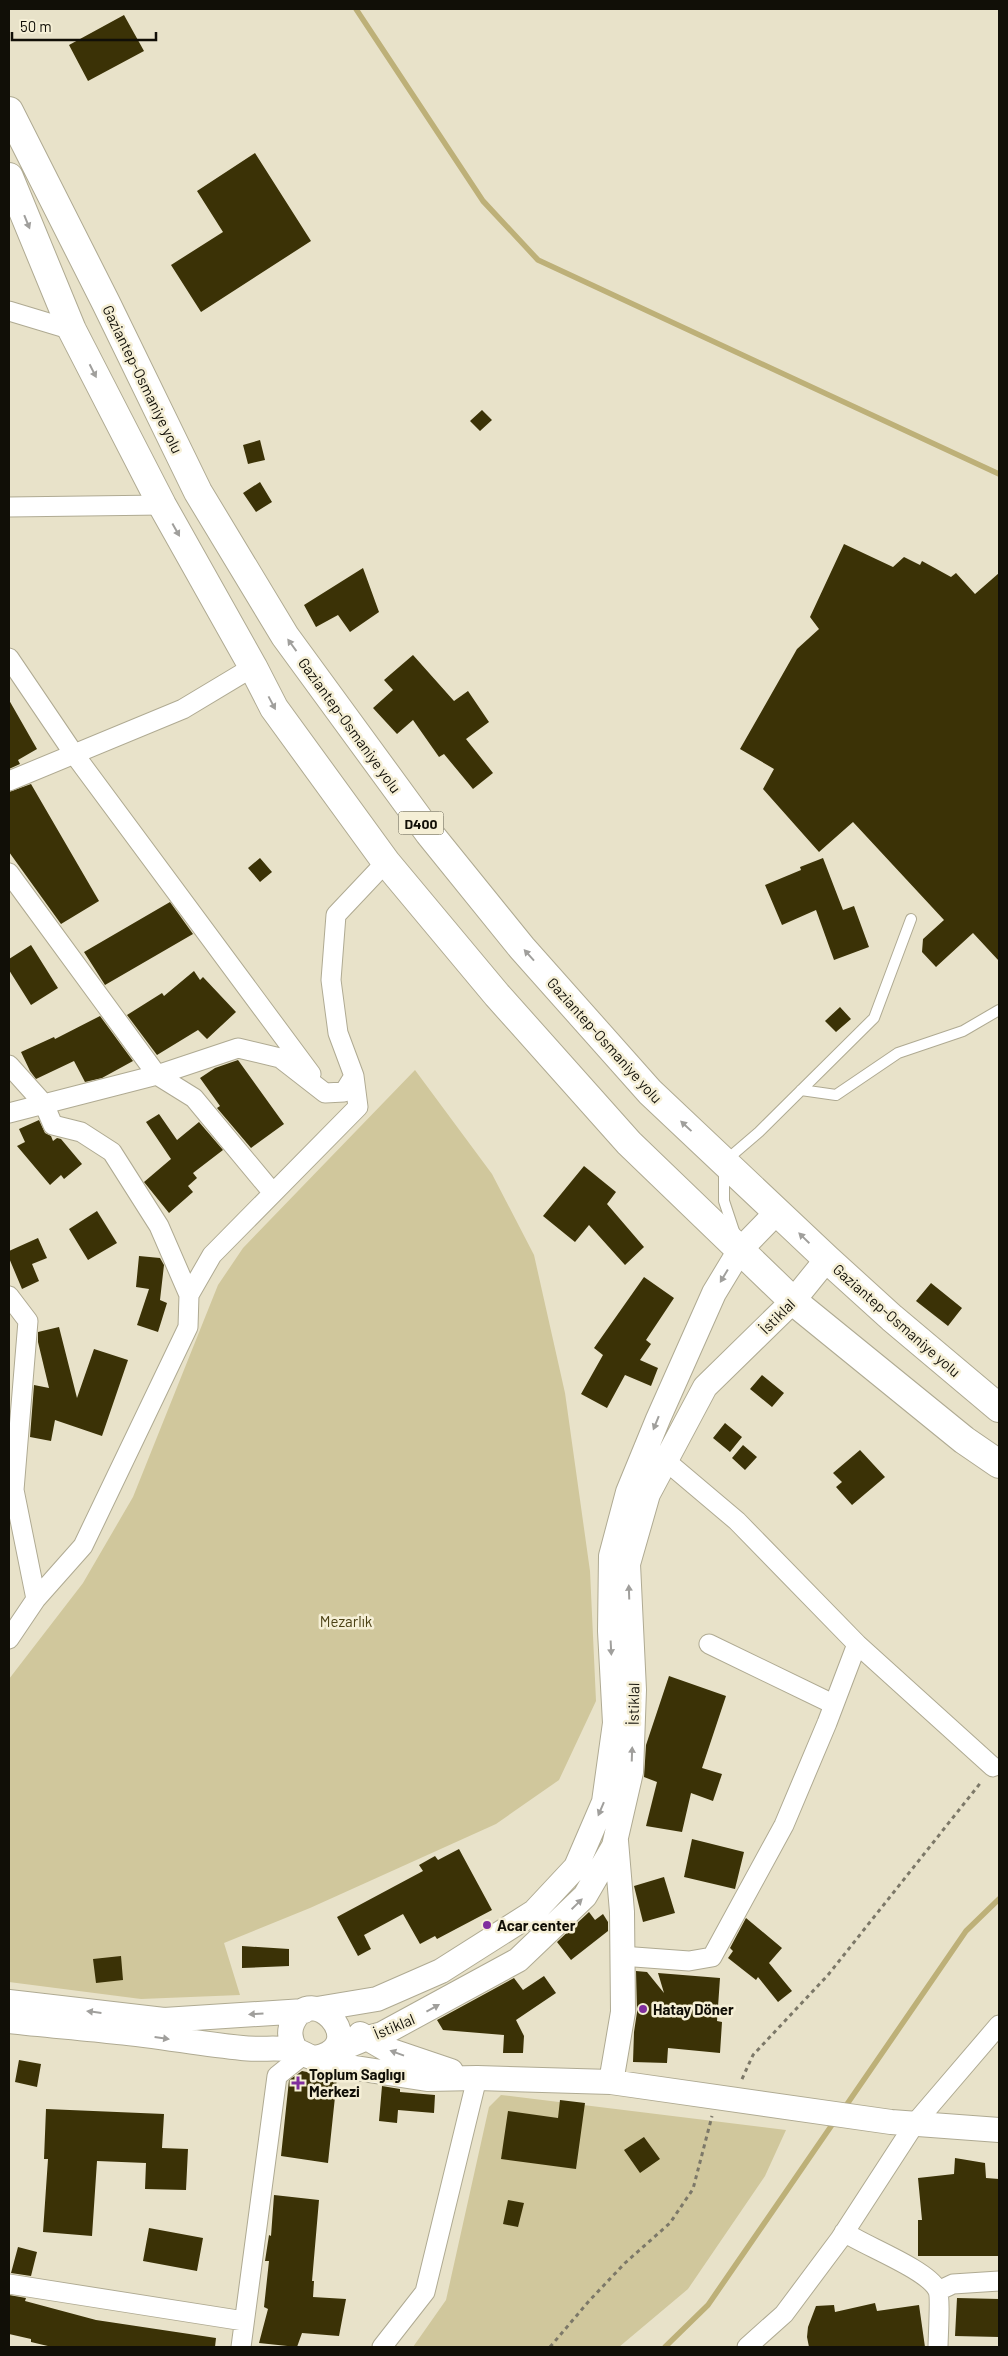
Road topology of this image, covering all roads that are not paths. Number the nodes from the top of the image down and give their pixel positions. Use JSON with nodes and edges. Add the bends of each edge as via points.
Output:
{"nodes":[{"id":1,"x":9,"y":111,"type":"edge"},
{"id":2,"x":9,"y":177,"type":"edge"},
{"id":3,"x":9,"y":311,"type":"edge"},
{"id":4,"x":72,"y":330,"type":"junction"},
{"id":5,"x":162,"y":505,"type":"junction"},
{"id":6,"x":9,"y":507,"type":"edge"},
{"id":7,"x":9,"y":658,"type":"edge"},
{"id":8,"x":253,"y":666,"type":"junction"},
{"id":9,"x":74,"y":754,"type":"junction"},
{"id":10,"x":9,"y":781,"type":"edge"},
{"id":11,"x":386,"y":862,"type":"junction"},
{"id":12,"x":9,"y":873,"type":"edge"},
{"id":13,"x":911,"y":919,"type":"dead end"},
{"id":14,"x":999,"y":1010,"type":"edge"},
{"id":15,"x":9,"y":1065,"type":"edge"},
{"id":16,"x":157,"y":1075,"type":"junction"},
{"id":17,"x":354,"y":1076,"type":"junction"},
{"id":18,"x":801,"y":1090,"type":"junction"},
{"id":19,"x":325,"y":1093,"type":"junction"},
{"id":20,"x":44,"y":1104,"type":"junction"},
{"id":21,"x":9,"y":1113,"type":"edge"},
{"id":22,"x":724,"y":1162,"type":"junction"},
{"id":23,"x":273,"y":1193,"type":"junction"},
{"id":24,"x":776,"y":1212,"type":"junction"},
{"id":25,"x":740,"y":1250,"type":"junction"},
{"id":26,"x":827,"y":1260,"type":"junction"},
{"id":27,"x":189,"y":1295,"type":"junction"},
{"id":28,"x":9,"y":1296,"type":"edge"},
{"id":29,"x":793,"y":1301,"type":"junction"},
{"id":30,"x":999,"y":1408,"type":"edge"},
{"id":31,"x":666,"y":1461,"type":"junction"},
{"id":32,"x":999,"y":1464,"type":"edge"},
{"id":33,"x":36,"y":1599,"type":"junction"},
{"id":34,"x":9,"y":1639,"type":"edge"},
{"id":35,"x":708,"y":1644,"type":"dead end"},
{"id":36,"x":857,"y":1644,"type":"junction"},
{"id":37,"x":834,"y":1704,"type":"junction"},
{"id":38,"x":993,"y":1767,"type":"road end"},
{"id":39,"x":616,"y":1841,"type":"junction"},
{"id":40,"x":622,"y":1956,"type":"junction"},
{"id":41,"x":9,"y":2002,"type":"edge"},
{"id":42,"x":318,"y":2013,"type":"junction"},
{"id":43,"x":9,"y":2021,"type":"edge"},
{"id":44,"x":999,"y":2025,"type":"edge"},
{"id":45,"x":367,"y":2038,"type":"junction"},
{"id":46,"x":310,"y":2055,"type":"junction"},
{"id":47,"x":477,"y":2078,"type":"junction"},
{"id":48,"x":611,"y":2082,"type":"junction"},
{"id":49,"x":916,"y":2122,"type":"junction"},
{"id":50,"x":999,"y":2130,"type":"edge"},
{"id":51,"x":844,"y":2232,"type":"junction"},
{"id":52,"x":999,"y":2281,"type":"edge"},
{"id":53,"x":9,"y":2284,"type":"edge"},
{"id":54,"x":938,"y":2291,"type":"junction"},
{"id":55,"x":244,"y":2321,"type":"junction"},
{"id":56,"x":241,"y":2347,"type":"edge"},
{"id":57,"x":382,"y":2347,"type":"edge"},
{"id":58,"x":747,"y":2347,"type":"edge"},
{"id":59,"x":938,"y":2347,"type":"edge"}],
"edges":[{"from":22,"to":1,"type":"highway","name":"Gaziantep-Osmaniye yolu","number":"D400","one_way":true,"via":[[650,1092],[522,948],[429,833],[285,636],[198,492]]},
{"from":2,"to":4,"type":"highway","one_way":true},
{"from":3,"to":4,"type":"street"},
{"from":4,"to":5,"type":"highway","one_way":true},
{"from":5,"to":6,"type":"street"},
{"from":5,"to":8,"type":"highway","one_way":true},
{"from":7,"to":9,"type":"street"},
{"from":8,"to":9,"type":"street","via":[[183,709]]},
{"from":8,"to":11,"type":"highway","one_way":true,"via":[[274,708]]},
{"from":9,"to":10,"type":"street"},
{"from":9,"to":19,"type":"street"},
{"from":11,"to":17,"type":"street","via":[[336,915],[330,980],[338,1033]]},
{"from":11,"to":25,"type":"highway","via":[[497,995],[629,1143]]},
{"from":12,"to":16,"type":"street"},
{"from":13,"to":18,"type":"lane","via":[[874,1018]]},
{"from":14,"to":18,"type":"lane","via":[[963,1031],[898,1053],[836,1095]]},
{"from":15,"to":20,"type":"street"},
{"from":16,"to":19,"type":"street","via":[[238,1048],[280,1058]]},
{"from":16,"to":20,"type":"street"},
{"from":16,"to":23,"type":"street","via":[[194,1098]]},
{"from":17,"to":19,"type":"street","via":[[344,1092]]},
{"from":17,"to":23,"type":"street","via":[[358,1107]]},
{"from":18,"to":22,"type":"lane"},
{"from":20,"to":21,"type":"street"},
{"from":20,"to":27,"type":"street","via":[[53,1125],[81,1132],[112,1152],[159,1226]]},
{"from":22,"to":24,"type":"highway","name":"Gaziantep-Osmaniye yolu","number":"D400"},
{"from":22,"to":25,"type":"lane","via":[[724,1202]]},
{"from":23,"to":27,"type":"street","via":[[212,1255]]},
{"from":24,"to":25,"type":"street"},
{"from":26,"to":24,"type":"highway","name":"Gaziantep-Osmaniye yolu","number":"D400","one_way":true},
{"from":25,"to":29,"type":"highway"},
{"from":25,"to":42,"type":"street","one_way":true,"via":[[714,1293],[628,1492],[611,1556],[614,1723],[604,1802],[576,1867],[534,1912],[441,1971],[377,1999]]},
{"from":26,"to":29,"type":"street","name":"İstiklal"},
{"from":26,"to":30,"type":"highway","name":"Gaziantep-Osmaniye yolu","number":"D400"},
{"from":27,"to":33,"type":"street","via":[[188,1327],[83,1546]]},
{"from":28,"to":33,"type":"street","via":[[28,1322],[14,1490]]},
{"from":29,"to":31,"type":"street","name":"İstiklal","via":[[705,1387]]},
{"from":29,"to":32,"type":"highway","via":[[964,1440]]},
{"from":31,"to":36,"type":"street","via":[[737,1520]]},
{"from":39,"to":31,"type":"street","name":"İstiklal","one_way":true,"via":[[631,1772],[634,1690],[628,1564],[648,1494]]},
{"from":33,"to":34,"type":"street"},
{"from":35,"to":37,"type":"street"},
{"from":36,"to":37,"type":"street"},
{"from":36,"to":38,"type":"street"},
{"from":37,"to":40,"type":"street","via":[[784,1825],[712,1957],[689,1961]]},
{"from":39,"to":40,"type":"street"},
{"from":45,"to":39,"type":"street","name":"İstiklal","one_way":true,"via":[[425,2013],[518,1960],[585,1896]]},
{"from":40,"to":48,"type":"street","via":[[623,2012]]},
{"from":42,"to":41,"type":"street","one_way":true,"via":[[164,2020]]},
{"from":42,"to":45,"type":"street"},
{"from":42,"to":46,"type":"street","via":[[339,2036],[332,2051]]},
{"from":42,"to":46,"type":"street","via":[[294,2019],[290,2027],[290,2036]]},
{"from":43,"to":46,"type":"street","one_way":true},
{"from":44,"to":49,"type":"street"},
{"from":45,"to":46,"type":"street","name":"İstiklal"},
{"from":47,"to":45,"type":"street","one_way":true,"via":[[441,2069],[386,2049]]},
{"from":46,"to":47,"type":"street","via":[[349,2067],[427,2080]]},
{"from":46,"to":55,"type":"street","via":[[277,2076]]},
{"from":47,"to":48,"type":"street"},
{"from":47,"to":57,"type":"street","via":[[425,2292]]},
{"from":48,"to":49,"type":"street","via":[[891,2122]]},
{"from":49,"to":50,"type":"street"},
{"from":49,"to":51,"type":"street"},
{"from":51,"to":54,"type":"street","via":[[907,2266]]},
{"from":51,"to":58,"type":"street","via":[[784,2314]]},
{"from":52,"to":54,"type":"street","via":[[953,2284]]},
{"from":53,"to":55,"type":"street"},
{"from":54,"to":59,"type":"street"},
{"from":55,"to":56,"type":"street"}]}
